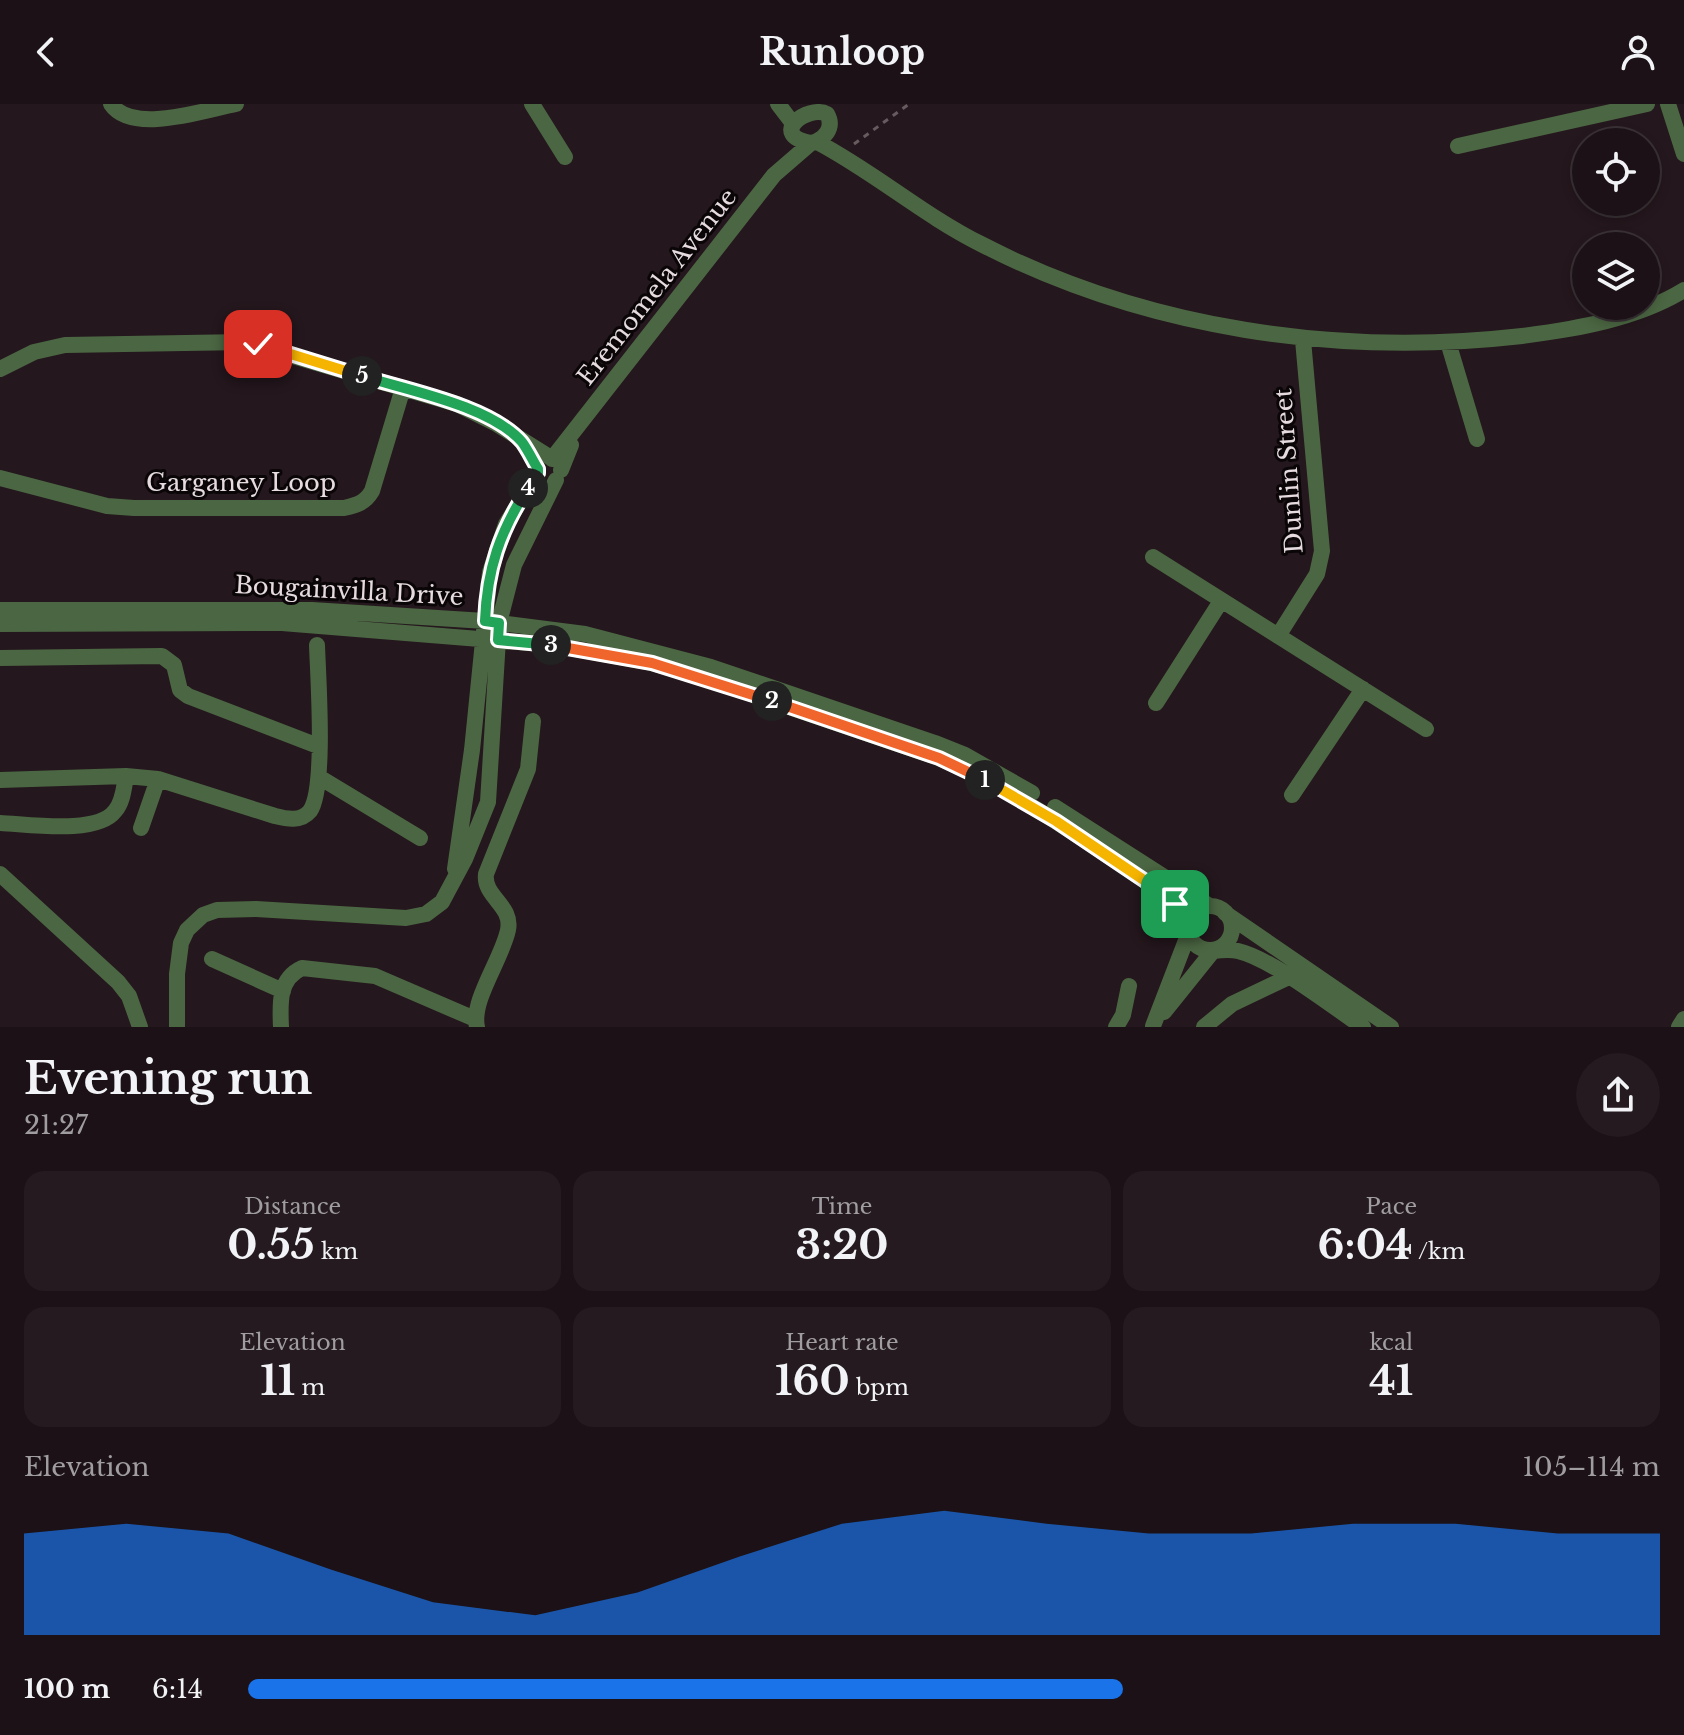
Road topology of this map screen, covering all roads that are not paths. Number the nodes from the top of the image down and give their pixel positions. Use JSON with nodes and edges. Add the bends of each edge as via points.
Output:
{"nodes":[{"id":1,"x":111,"y":104,"type":"edge"},
{"id":2,"x":236,"y":104,"type":"edge"},
{"id":3,"x":532,"y":104,"type":"edge"},
{"id":4,"x":778,"y":104,"type":"edge"},
{"id":5,"x":1647,"y":104,"type":"edge"},
{"id":6,"x":1668,"y":104,"type":"edge"},
{"id":7,"x":801,"y":105,"type":"edge"},
{"id":8,"x":792,"y":125,"type":"junction"},
{"id":9,"x":829,"y":128,"type":"junction"},
{"id":10,"x":814,"y":142,"type":"junction"},
{"id":11,"x":1458,"y":146,"type":"dead end"},
{"id":12,"x":1684,"y":154,"type":"edge"},
{"id":13,"x":850,"y":156,"type":"junction"},
{"id":14,"x":565,"y":157,"type":"dead end"},
{"id":15,"x":774,"y":175,"type":"junction"},
{"id":16,"x":1681,"y":293,"type":"edge"},
{"id":17,"x":1303,"y":340,"type":"junction"},
{"id":18,"x":1448,"y":342,"type":"junction"},
{"id":19,"x":0,"y":369,"type":"edge"},
{"id":20,"x":403,"y":388,"type":"junction"},
{"id":21,"x":1477,"y":439,"type":"dead end"},
{"id":22,"x":549,"y":468,"type":"junction"},
{"id":23,"x":0,"y":478,"type":"edge"},
{"id":24,"x":499,"y":543,"type":"junction"},
{"id":25,"x":520,"y":552,"type":"junction"},
{"id":26,"x":1153,"y":557,"type":"dead end"},
{"id":27,"x":1221,"y":601,"type":"junction"},
{"id":28,"x":0,"y":610,"type":"edge"},
{"id":29,"x":0,"y":624,"type":"edge"},
{"id":30,"x":491,"y":631,"type":"junction"},
{"id":31,"x":1278,"y":636,"type":"junction"},
{"id":32,"x":317,"y":645,"type":"dead end"},
{"id":33,"x":0,"y":658,"type":"edge"},
{"id":34,"x":1363,"y":689,"type":"junction"},
{"id":35,"x":1156,"y":703,"type":"dead end"},
{"id":36,"x":533,"y":721,"type":"dead end"},
{"id":37,"x":1426,"y":729,"type":"dead end"},
{"id":38,"x":906,"y":740,"type":"junction"},
{"id":39,"x":318,"y":746,"type":"junction"},
{"id":40,"x":126,"y":776,"type":"junction"},
{"id":41,"x":319,"y":777,"type":"junction"},
{"id":42,"x":158,"y":779,"type":"junction"},
{"id":43,"x":0,"y":780,"type":"edge"},
{"id":44,"x":1292,"y":795,"type":"dead end"},
{"id":45,"x":0,"y":823,"type":"edge"},
{"id":46,"x":141,"y":828,"type":"dead end"},
{"id":47,"x":420,"y":838,"type":"dead end"},
{"id":48,"x":0,"y":874,"type":"edge"},
{"id":49,"x":454,"y":879,"type":"junction"},
{"id":50,"x":1208,"y":905,"type":"junction"},
{"id":51,"x":1225,"y":913,"type":"junction"},
{"id":52,"x":1188,"y":935,"type":"junction"},
{"id":53,"x":1213,"y":951,"type":"junction"},
{"id":54,"x":212,"y":959,"type":"dead end"},
{"id":55,"x":1307,"y":968,"type":"junction"},
{"id":56,"x":1288,"y":976,"type":"junction"},
{"id":57,"x":1129,"y":986,"type":"dead end"},
{"id":58,"x":283,"y":991,"type":"junction"},
{"id":59,"x":1684,"y":1019,"type":"edge"},
{"id":60,"x":476,"y":1023,"type":"edge"},
{"id":61,"x":1152,"y":1026,"type":"edge"},
{"id":62,"x":140,"y":1027,"type":"edge"},
{"id":63,"x":177,"y":1027,"type":"edge"},
{"id":64,"x":281,"y":1027,"type":"edge"},
{"id":65,"x":1116,"y":1027,"type":"edge"},
{"id":66,"x":1204,"y":1027,"type":"edge"},
{"id":67,"x":1363,"y":1027,"type":"edge"},
{"id":68,"x":1391,"y":1027,"type":"edge"},
{"id":69,"x":1679,"y":1027,"type":"edge"}],
"edges":[{"from":1,"to":2,"type":"street","via":[[119,113],[143,120]]},
{"from":3,"to":14,"type":"street"},
{"from":4,"to":8,"type":"street"},
{"from":5,"to":11,"type":"street"},
{"from":6,"to":12,"type":"street"},
{"from":7,"to":8,"type":"street"},
{"from":7,"to":9,"type":"street","via":[[823,109]]},
{"from":8,"to":10,"type":"street","via":[[799,139]]},
{"from":8,"to":15,"type":"street","name":"Eremomela Avenue"},
{"from":9,"to":10,"type":"street"},
{"from":9,"to":13,"type":"street"},
{"from":10,"to":13,"type":"street"},
{"from":10,"to":15,"type":"street","name":"Eremomela Avenue"},
{"from":13,"to":17,"type":"street","via":[[927,214],[982,245],[1110,298],[1167,315]]},
{"from":15,"to":22,"type":"street","name":"Eremomela Avenue"},
{"from":16,"to":18,"type":"street","via":[[1623,316],[1560,331]]},
{"from":17,"to":18,"type":"street"},
{"from":17,"to":31,"type":"street","name":"Dunlin Street","via":[[1322,551],[1317,574]]},
{"from":18,"to":21,"type":"street"},
{"from":19,"to":20,"type":"street","via":[[34,352],[65,345],[234,341]]},
{"from":20,"to":22,"type":"street","via":[[474,411],[521,441]]},
{"from":20,"to":23,"type":"street","name":"Garganey Loop","via":[[372,491],[368,499],[344,508],[120,507]]},
{"from":22,"to":24,"type":"street","name":"Eremomela Avenue","via":[[506,524]]},
{"from":22,"to":25,"type":"street","name":"Eremomela Avenue"},
{"from":24,"to":25,"type":"street"},
{"from":24,"to":30,"type":"street","name":"Eremomela Avenue","via":[[490,572]]},
{"from":25,"to":30,"type":"street","name":"Eremomela Avenue"},
{"from":26,"to":27,"type":"street"},
{"from":27,"to":31,"type":"street"},
{"from":27,"to":35,"type":"street"},
{"from":28,"to":30,"type":"street","name":"Bougainvilla Drive","via":[[312,610]]},
{"from":29,"to":30,"type":"street","name":"Bougainvilla Drive","via":[[282,623]]},
{"from":30,"to":38,"type":"street","name":"Bougainvilla Drive","via":[[585,634]]},
{"from":30,"to":49,"type":"street","name":"Eremomela Avenue"},
{"from":30,"to":49,"type":"street","name":"Eremomela Avenue","via":[[490,791]]},
{"from":31,"to":34,"type":"street"},
{"from":32,"to":39,"type":"street"},
{"from":33,"to":39,"type":"street","via":[[162,656],[174,665],[180,690],[188,696]]},
{"from":34,"to":37,"type":"street"},
{"from":34,"to":44,"type":"street"},
{"from":36,"to":60,"type":"street","via":[[528,769],[486,874],[486,886],[506,911],[509,927]]},
{"from":38,"to":50,"type":"street","name":"Bougainvilla Drive","via":[[965,755]]},
{"from":38,"to":52,"type":"street","name":"Bougainvilla Drive","via":[[1056,821],[1166,895]]},
{"from":39,"to":41,"type":"street"},
{"from":40,"to":42,"type":"street"},
{"from":40,"to":43,"type":"street"},
{"from":40,"to":45,"type":"street","via":[[115,812],[98,823]]},
{"from":41,"to":42,"type":"street","via":[[310,811],[290,820]]},
{"from":41,"to":47,"type":"street"},
{"from":42,"to":46,"type":"street"},
{"from":48,"to":62,"type":"street","via":[[118,982]]},
{"from":49,"to":63,"type":"street","name":"Eremomela Avenue","via":[[442,902],[418,917],[256,909],[203,915],[181,943]]},
{"from":50,"to":51,"type":"street","name":"Bougainvilla Drive"},
{"from":50,"to":52,"type":"street","via":[[1192,916]]},
{"from":51,"to":53,"type":"street","via":[[1232,925],[1230,938]]},
{"from":51,"to":55,"type":"street","name":"Bougainvilla Drive"},
{"from":52,"to":53,"type":"street","via":[[1198,947]]},
{"from":52,"to":61,"type":"street"},
{"from":53,"to":56,"type":"street","via":[[1238,951]]},
{"from":53,"to":61,"type":"street"},
{"from":54,"to":58,"type":"street"},
{"from":55,"to":56,"type":"street"},
{"from":55,"to":68,"type":"street","name":"Bougainvilla Drive"},
{"from":56,"to":66,"type":"street","via":[[1232,1004]]},
{"from":56,"to":67,"type":"street"},
{"from":57,"to":65,"type":"street"},
{"from":58,"to":60,"type":"street","via":[[293,972],[302,968],[357,973],[386,980]]},
{"from":58,"to":64,"type":"street"},
{"from":59,"to":69,"type":"street"}]}
